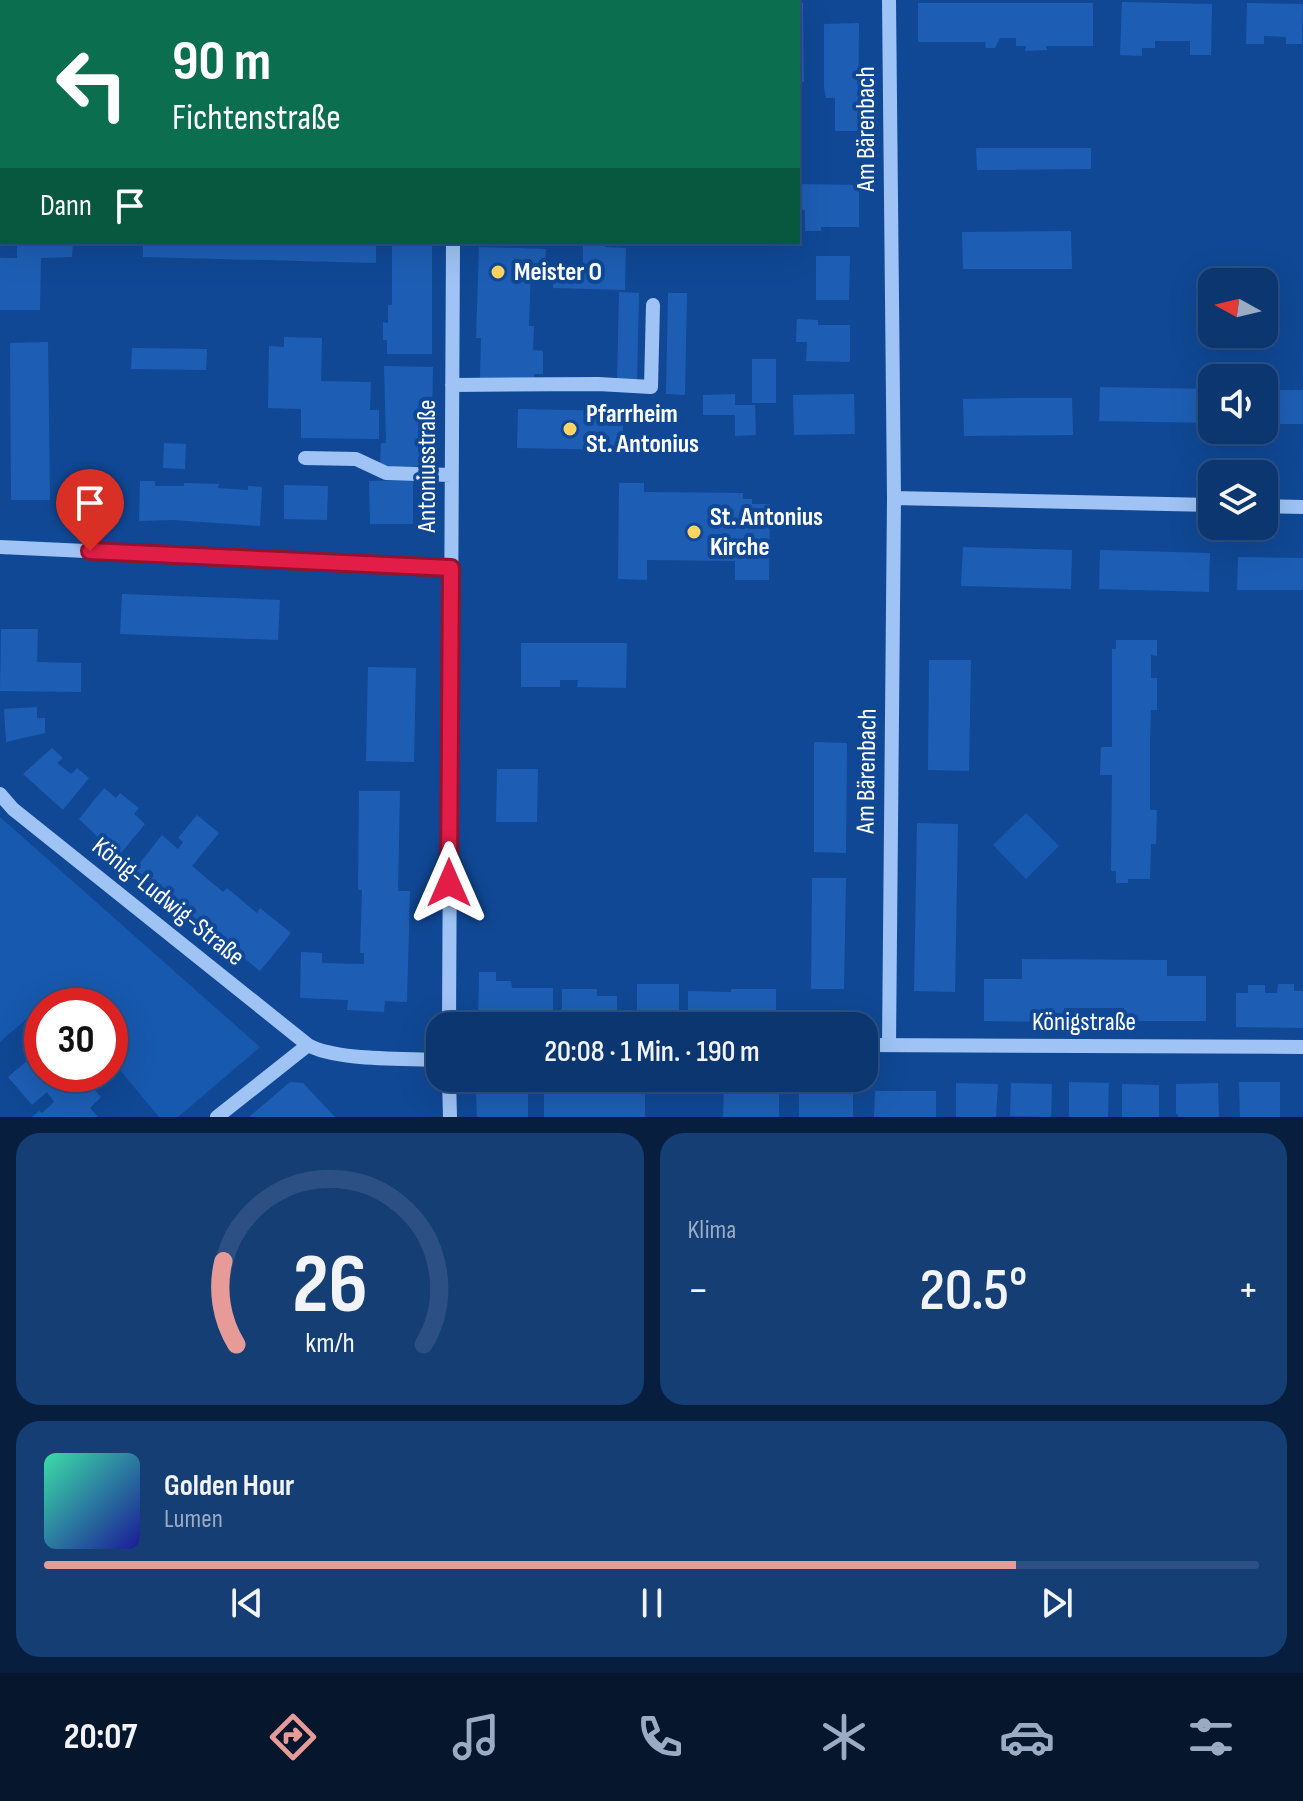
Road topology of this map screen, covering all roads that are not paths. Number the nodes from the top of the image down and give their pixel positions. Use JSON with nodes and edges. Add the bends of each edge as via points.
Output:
{"nodes":[{"id":1,"x":889,"y":0,"type":"edge"},
{"id":2,"x":453,"y":244,"type":"edge"},
{"id":3,"x":653,"y":305,"type":"dead end"},
{"id":4,"x":452,"y":385,"type":"junction"},
{"id":5,"x":305,"y":458,"type":"dead end"},
{"id":6,"x":451,"y":475,"type":"junction"},
{"id":7,"x":894,"y":498,"type":"junction"},
{"id":8,"x":1198,"y":505,"type":"edge"},
{"id":9,"x":1278,"y":506,"type":"edge"},
{"id":10,"x":1303,"y":507,"type":"edge"},
{"id":11,"x":0,"y":547,"type":"edge"},
{"id":12,"x":451,"y":568,"type":"junction"},
{"id":13,"x":0,"y":794,"type":"edge"},
{"id":14,"x":449,"y":1012,"type":"edge"},
{"id":15,"x":308,"y":1045,"type":"junction"},
{"id":16,"x":878,"y":1045,"type":"edge"},
{"id":17,"x":889,"y":1045,"type":"junction"},
{"id":18,"x":1303,"y":1047,"type":"edge"},
{"id":19,"x":426,"y":1059,"type":"edge"},
{"id":20,"x":449,"y":1092,"type":"edge"},
{"id":21,"x":217,"y":1117,"type":"edge"},
{"id":22,"x":450,"y":1117,"type":"edge"}],
"edges":[{"from":1,"to":7,"type":"street","name":"Am Bärenbach"},
{"from":2,"to":4,"type":"street","name":"Antoniusstraße"},
{"from":3,"to":4,"type":"street","via":[[651,387]]},
{"from":4,"to":6,"type":"street","name":"Antoniusstraße"},
{"from":5,"to":6,"type":"street","via":[[356,459],[386,473]]},
{"from":6,"to":12,"type":"street","name":"Antoniusstraße"},
{"from":7,"to":8,"type":"street"},
{"from":7,"to":17,"type":"street","name":"Am Bärenbach"},
{"from":9,"to":10,"type":"street"},
{"from":11,"to":12,"type":"street"},
{"from":12,"to":14,"type":"street","name":"Antoniusstraße"},
{"from":13,"to":15,"type":"street","name":"König-Ludwig-Straße"},
{"from":15,"to":19,"type":"street","name":"König-Ludwig-Straße","via":[[339,1054]]},
{"from":15,"to":21,"type":"street"},
{"from":16,"to":17,"type":"street","name":"Königstraße"},
{"from":17,"to":18,"type":"street","name":"Königstraße"},
{"from":20,"to":22,"type":"street"}]}
